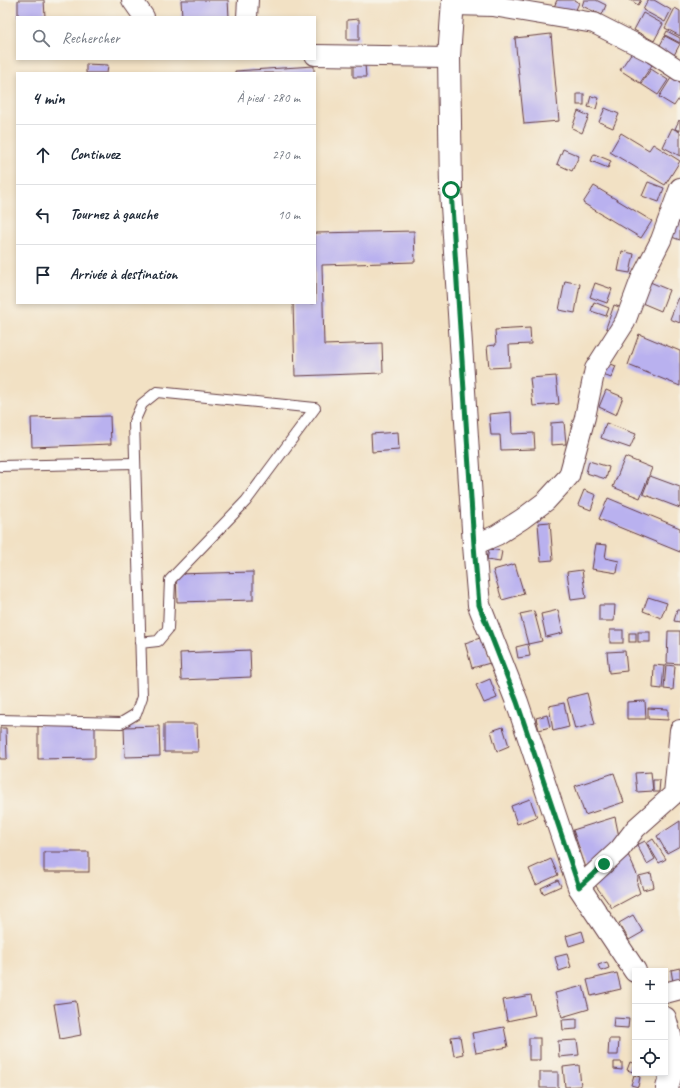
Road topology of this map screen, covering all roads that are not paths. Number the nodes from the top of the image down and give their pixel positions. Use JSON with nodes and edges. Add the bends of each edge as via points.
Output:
{"nodes":[{"id":1,"x":132,"y":0,"type":"edge"},
{"id":2,"x":248,"y":0,"type":"edge"},
{"id":3,"x":453,"y":3,"type":"edge"},
{"id":4,"x":143,"y":16,"type":"edge"},
{"id":5,"x":247,"y":16,"type":"edge"},
{"id":6,"x":316,"y":55,"type":"edge"},
{"id":7,"x":449,"y":57,"type":"junction"},
{"id":8,"x":680,"y":71,"type":"edge"},
{"id":9,"x":680,"y":188,"type":"edge"},
{"id":10,"x":134,"y":463,"type":"junction"},
{"id":11,"x":0,"y":466,"type":"edge"},
{"id":12,"x":474,"y":545,"type":"junction"},
{"id":13,"x":140,"y":643,"type":"junction"},
{"id":14,"x":0,"y":720,"type":"edge"},
{"id":15,"x":680,"y":730,"type":"edge"},
{"id":16,"x":579,"y":887,"type":"junction"},
{"id":17,"x":633,"y":968,"type":"edge"},
{"id":18,"x":680,"y":989,"type":"edge"},
{"id":19,"x":668,"y":993,"type":"edge"},
{"id":20,"x":668,"y":1028,"type":"edge"},
{"id":21,"x":676,"y":1073,"type":"edge"},
{"id":22,"x":667,"y":1088,"type":"edge"}],
"edges":[{"from":1,"to":4,"type":"street"},
{"from":2,"to":5,"type":"street"},
{"from":3,"to":7,"type":"street"},
{"from":3,"to":8,"type":"street","via":[[493,6],[594,23],[653,52]]},
{"from":6,"to":7,"type":"street"},
{"from":7,"to":12,"type":"street","via":[[451,190]]},
{"from":9,"to":12,"type":"street","via":[[661,240],[641,279],[625,322],[595,369],[570,476],[546,501],[522,519]]},
{"from":10,"to":11,"type":"lane"},
{"from":10,"to":13,"type":"lane"},
{"from":10,"to":13,"type":"lane","via":[[134,422],[142,404],[157,392],[315,408],[246,501],[170,580],[168,629],[158,641]]},
{"from":12,"to":16,"type":"street","via":[[479,605],[517,702]]},
{"from":13,"to":14,"type":"lane","via":[[142,697],[136,714],[121,723]]},
{"from":15,"to":16,"type":"street","via":[[674,794],[636,828],[620,849]]},
{"from":16,"to":17,"type":"street"},
{"from":18,"to":19,"type":"street"},
{"from":20,"to":21,"type":"street"},
{"from":21,"to":22,"type":"street"}]}
